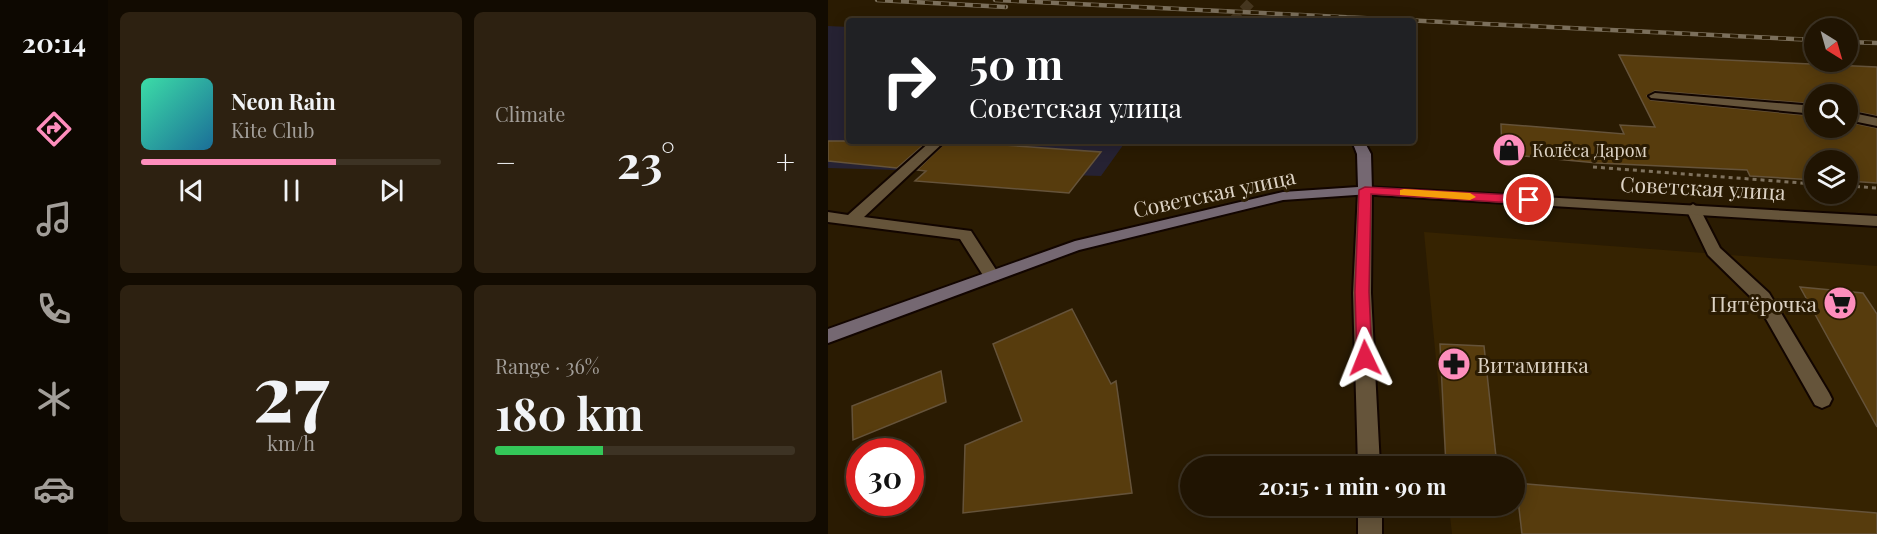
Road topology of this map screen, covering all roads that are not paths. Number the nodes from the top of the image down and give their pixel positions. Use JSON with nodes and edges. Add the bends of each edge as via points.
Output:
{"nodes":[{"id":1,"x":1656,"y":96,"type":"dead end"},
{"id":2,"x":1804,"y":109,"type":"edge"},
{"id":3,"x":1858,"y":118,"type":"edge"},
{"id":4,"x":1877,"y":122,"type":"edge"},
{"id":5,"x":936,"y":144,"type":"edge"},
{"id":6,"x":1360,"y":144,"type":"edge"},
{"id":7,"x":1365,"y":190,"type":"junction"},
{"id":8,"x":1693,"y":210,"type":"junction"},
{"id":9,"x":828,"y":217,"type":"edge"},
{"id":10,"x":851,"y":220,"type":"junction"},
{"id":11,"x":1877,"y":221,"type":"edge"},
{"id":12,"x":992,"y":276,"type":"junction"},
{"id":13,"x":828,"y":336,"type":"edge"},
{"id":14,"x":1822,"y":399,"type":"dead end"},
{"id":15,"x":1369,"y":456,"type":"edge"},
{"id":16,"x":1370,"y":516,"type":"edge"},
{"id":17,"x":1370,"y":534,"type":"edge"}],
"edges":[{"from":1,"to":2,"type":"street"},
{"from":3,"to":4,"type":"street"},
{"from":5,"to":10,"type":"street"},
{"from":6,"to":7,"type":"main road","via":[[1365,154]]},
{"from":7,"to":8,"type":"street","name":"Советская улица"},
{"from":7,"to":12,"type":"main road","name":"Советская улица","via":[[1283,196],[1075,246]]},
{"from":7,"to":15,"type":"street","via":[[1362,292]]},
{"from":8,"to":11,"type":"street","name":"Советская улица"},
{"from":8,"to":14,"type":"street","via":[[1714,251],[1763,298]]},
{"from":9,"to":10,"type":"street"},
{"from":10,"to":12,"type":"street","via":[[965,235]]},
{"from":12,"to":13,"type":"main road","name":"Советская улица"},
{"from":16,"to":17,"type":"street"}]}
